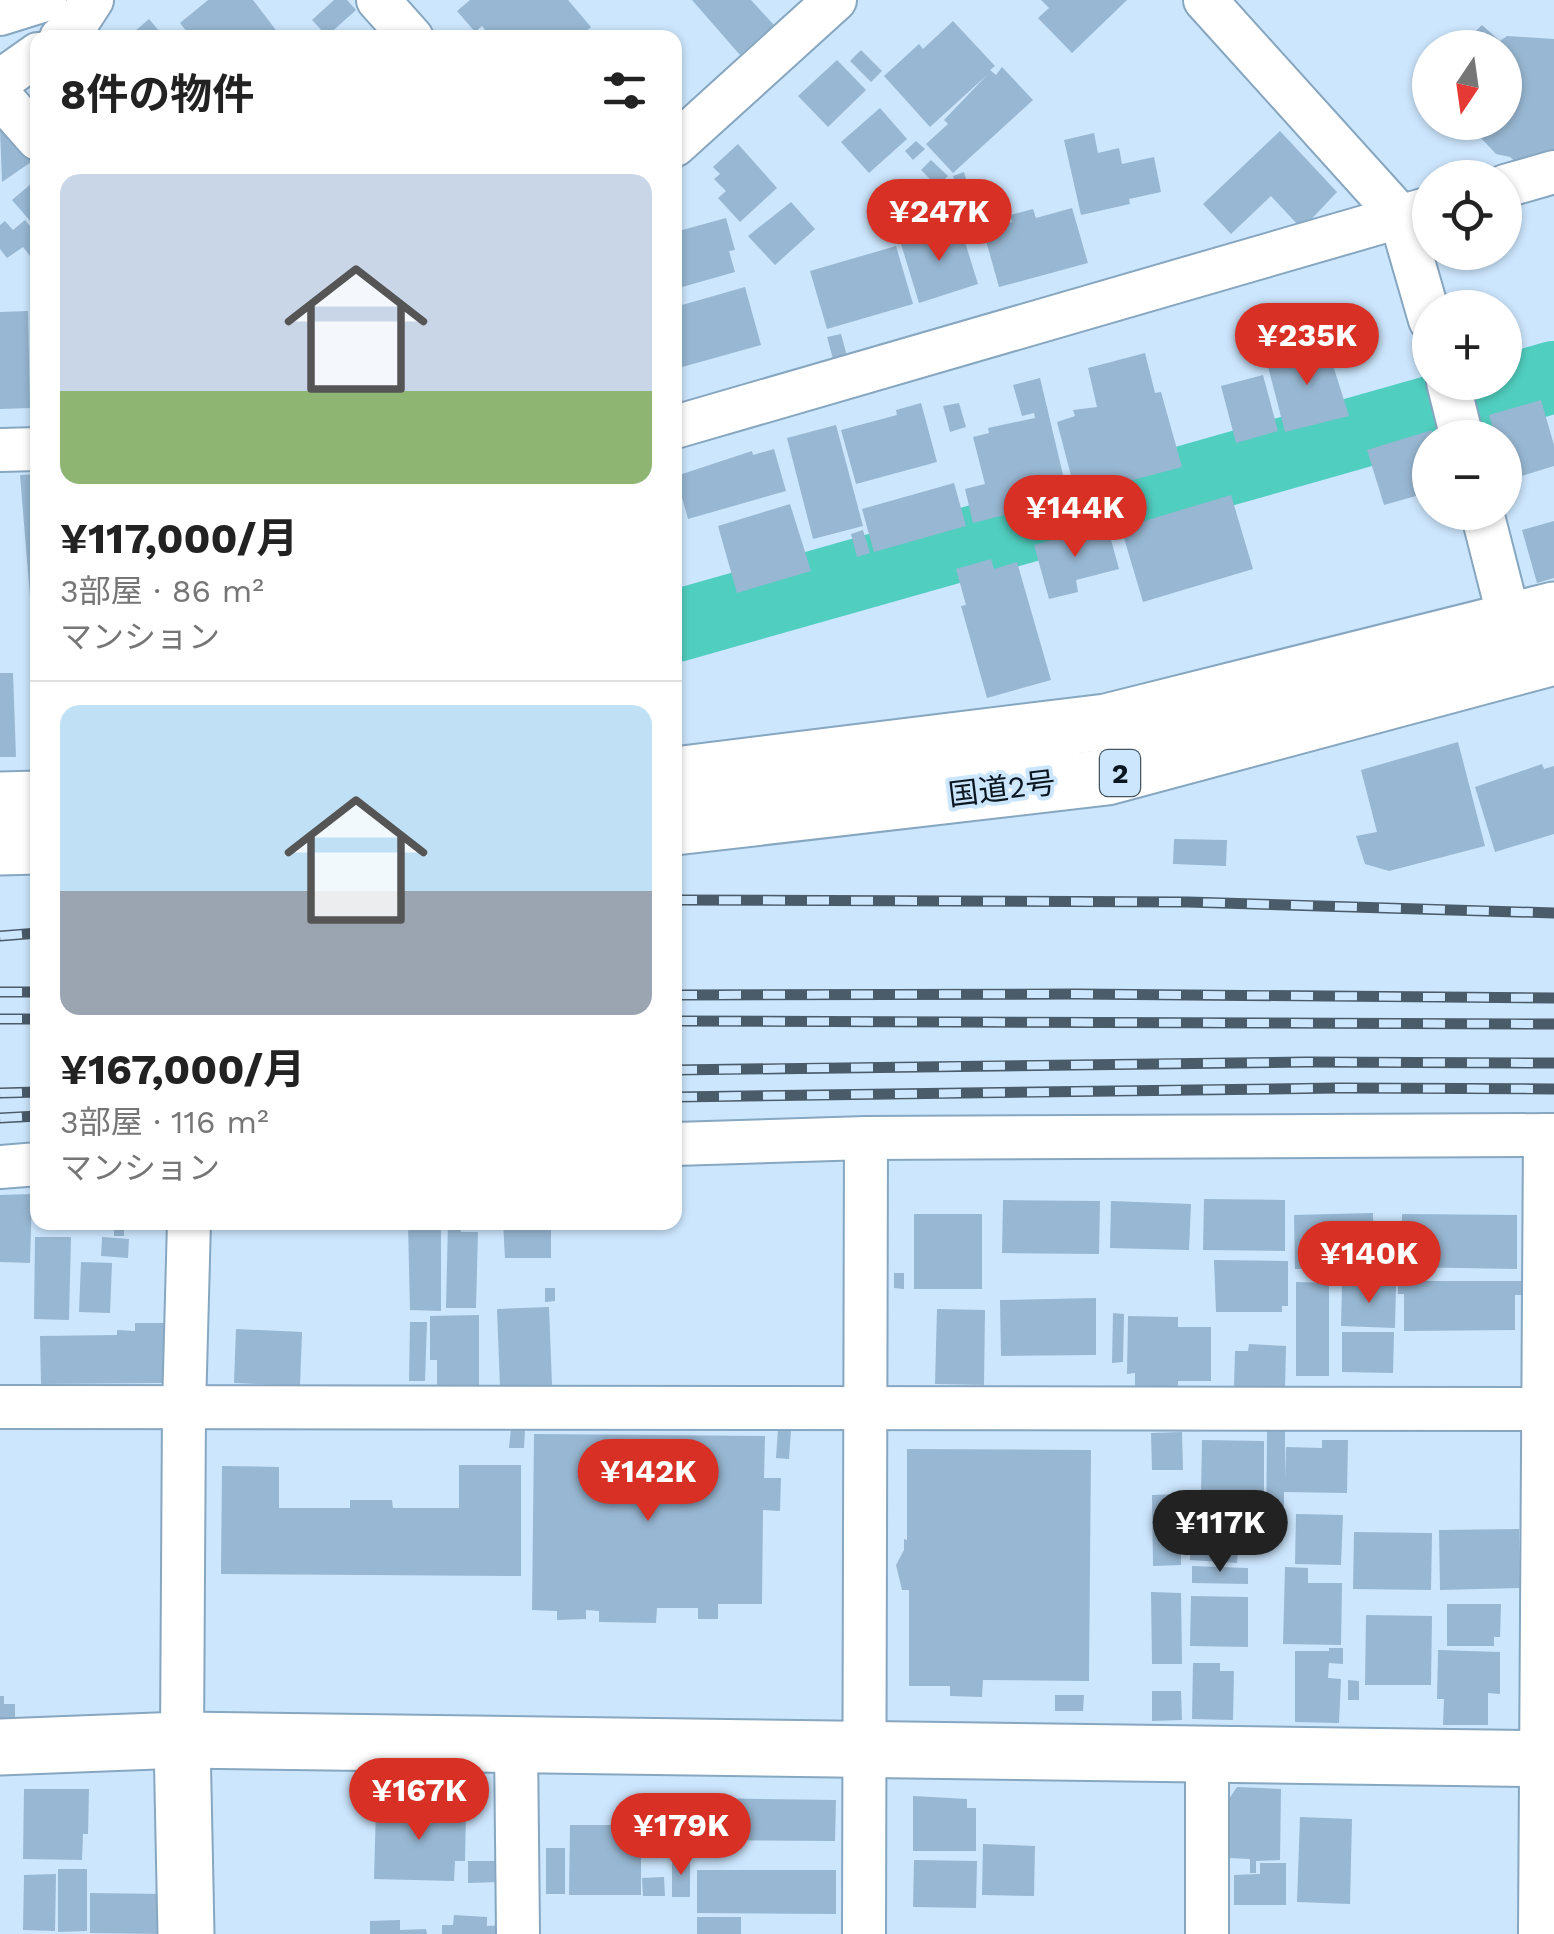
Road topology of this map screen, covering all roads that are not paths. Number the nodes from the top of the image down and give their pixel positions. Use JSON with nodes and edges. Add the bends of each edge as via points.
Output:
{"nodes":[{"id":1,"x":45,"y":0,"type":"edge"},
{"id":2,"x":92,"y":0,"type":"edge"},
{"id":3,"x":378,"y":0,"type":"edge"},
{"id":4,"x":1205,"y":0,"type":"edge"},
{"id":5,"x":811,"y":7,"type":"edge"},
{"id":6,"x":0,"y":14,"type":"edge"},
{"id":7,"x":71,"y":30,"type":"edge"},
{"id":8,"x":405,"y":30,"type":"edge"},
{"id":9,"x":30,"y":59,"type":"edge"},
{"id":10,"x":0,"y":80,"type":"edge"},
{"id":11,"x":0,"y":96,"type":"edge"},
{"id":12,"x":30,"y":130,"type":"edge"},
{"id":13,"x":682,"y":138,"type":"edge"},
{"id":14,"x":1554,"y":172,"type":"edge"},
{"id":15,"x":1522,"y":181,"type":"edge"},
{"id":16,"x":1412,"y":209,"type":"edge"},
{"id":17,"x":1412,"y":213,"type":"edge"},
{"id":18,"x":682,"y":425,"type":"edge"},
{"id":19,"x":30,"y":449,"type":"edge"},
{"id":20,"x":0,"y":450,"type":"edge"},
{"id":21,"x":1491,"y":530,"type":"edge"},
{"id":22,"x":1532,"y":616,"type":"edge"},
{"id":23,"x":1554,"y":656,"type":"edge"},
{"id":24,"x":682,"y":773,"type":"edge"},
{"id":25,"x":30,"y":798,"type":"edge"},
{"id":26,"x":0,"y":800,"type":"edge"},
{"id":27,"x":682,"y":825,"type":"edge"},
{"id":28,"x":30,"y":846,"type":"edge"},
{"id":29,"x":0,"y":848,"type":"edge"},
{"id":30,"x":1549,"y":1136,"type":"edge"},
{"id":31,"x":866,"y":1138,"type":"junction"},
{"id":32,"x":682,"y":1144,"type":"edge"},
{"id":33,"x":30,"y":1165,"type":"edge"},
{"id":34,"x":0,"y":1167,"type":"edge"},
{"id":35,"x":189,"y":1230,"type":"edge"},
{"id":36,"x":0,"y":1407,"type":"edge"},
{"id":37,"x":867,"y":1408,"type":"junction"},
{"id":38,"x":184,"y":1409,"type":"junction"},
{"id":39,"x":1549,"y":1409,"type":"edge"},
{"id":40,"x":182,"y":1740,"type":"junction"},
{"id":41,"x":516,"y":1744,"type":"junction"},
{"id":42,"x":862,"y":1747,"type":"junction"},
{"id":43,"x":0,"y":1748,"type":"edge"},
{"id":44,"x":1207,"y":1755,"type":"junction"},
{"id":45,"x":1548,"y":1759,"type":"edge"},
{"id":46,"x":186,"y":1934,"type":"edge"},
{"id":47,"x":518,"y":1934,"type":"edge"},
{"id":48,"x":864,"y":1934,"type":"edge"},
{"id":49,"x":1207,"y":1934,"type":"edge"},
{"id":50,"x":1540,"y":1934,"type":"edge"}],
"edges":[{"from":1,"to":6,"type":"street"},
{"from":2,"to":7,"type":"street"},
{"from":3,"to":8,"type":"street"},
{"from":4,"to":16,"type":"street"},
{"from":5,"to":13,"type":"street"},
{"from":9,"to":10,"type":"street"},
{"from":11,"to":12,"type":"street"},
{"from":14,"to":15,"type":"street"},
{"from":17,"to":18,"type":"street"},
{"from":19,"to":20,"type":"street"},
{"from":21,"to":22,"type":"street"},
{"from":22,"to":24,"type":"main road","name":"国道2号","number":"2","via":[[1106,722]]},
{"from":23,"to":27,"type":"main road","name":"国道2号","number":"2","via":[[1107,777]]},
{"from":25,"to":26,"type":"main road"},
{"from":28,"to":29,"type":"main road"},
{"from":30,"to":31,"type":"street"},
{"from":30,"to":39,"type":"street"},
{"from":31,"to":32,"type":"street"},
{"from":31,"to":37,"type":"street"},
{"from":33,"to":34,"type":"street"},
{"from":35,"to":38,"type":"street"},
{"from":36,"to":38,"type":"street"},
{"from":37,"to":38,"type":"street"},
{"from":37,"to":39,"type":"street"},
{"from":37,"to":42,"type":"street"},
{"from":38,"to":40,"type":"street"},
{"from":39,"to":45,"type":"street"},
{"from":40,"to":41,"type":"main road"},
{"from":40,"to":43,"type":"main road"},
{"from":40,"to":46,"type":"main road"},
{"from":41,"to":42,"type":"main road"},
{"from":41,"to":47,"type":"street"},
{"from":42,"to":44,"type":"main road"},
{"from":42,"to":48,"type":"street"},
{"from":44,"to":45,"type":"main road"},
{"from":44,"to":49,"type":"street"},
{"from":45,"to":50,"type":"street"}]}
